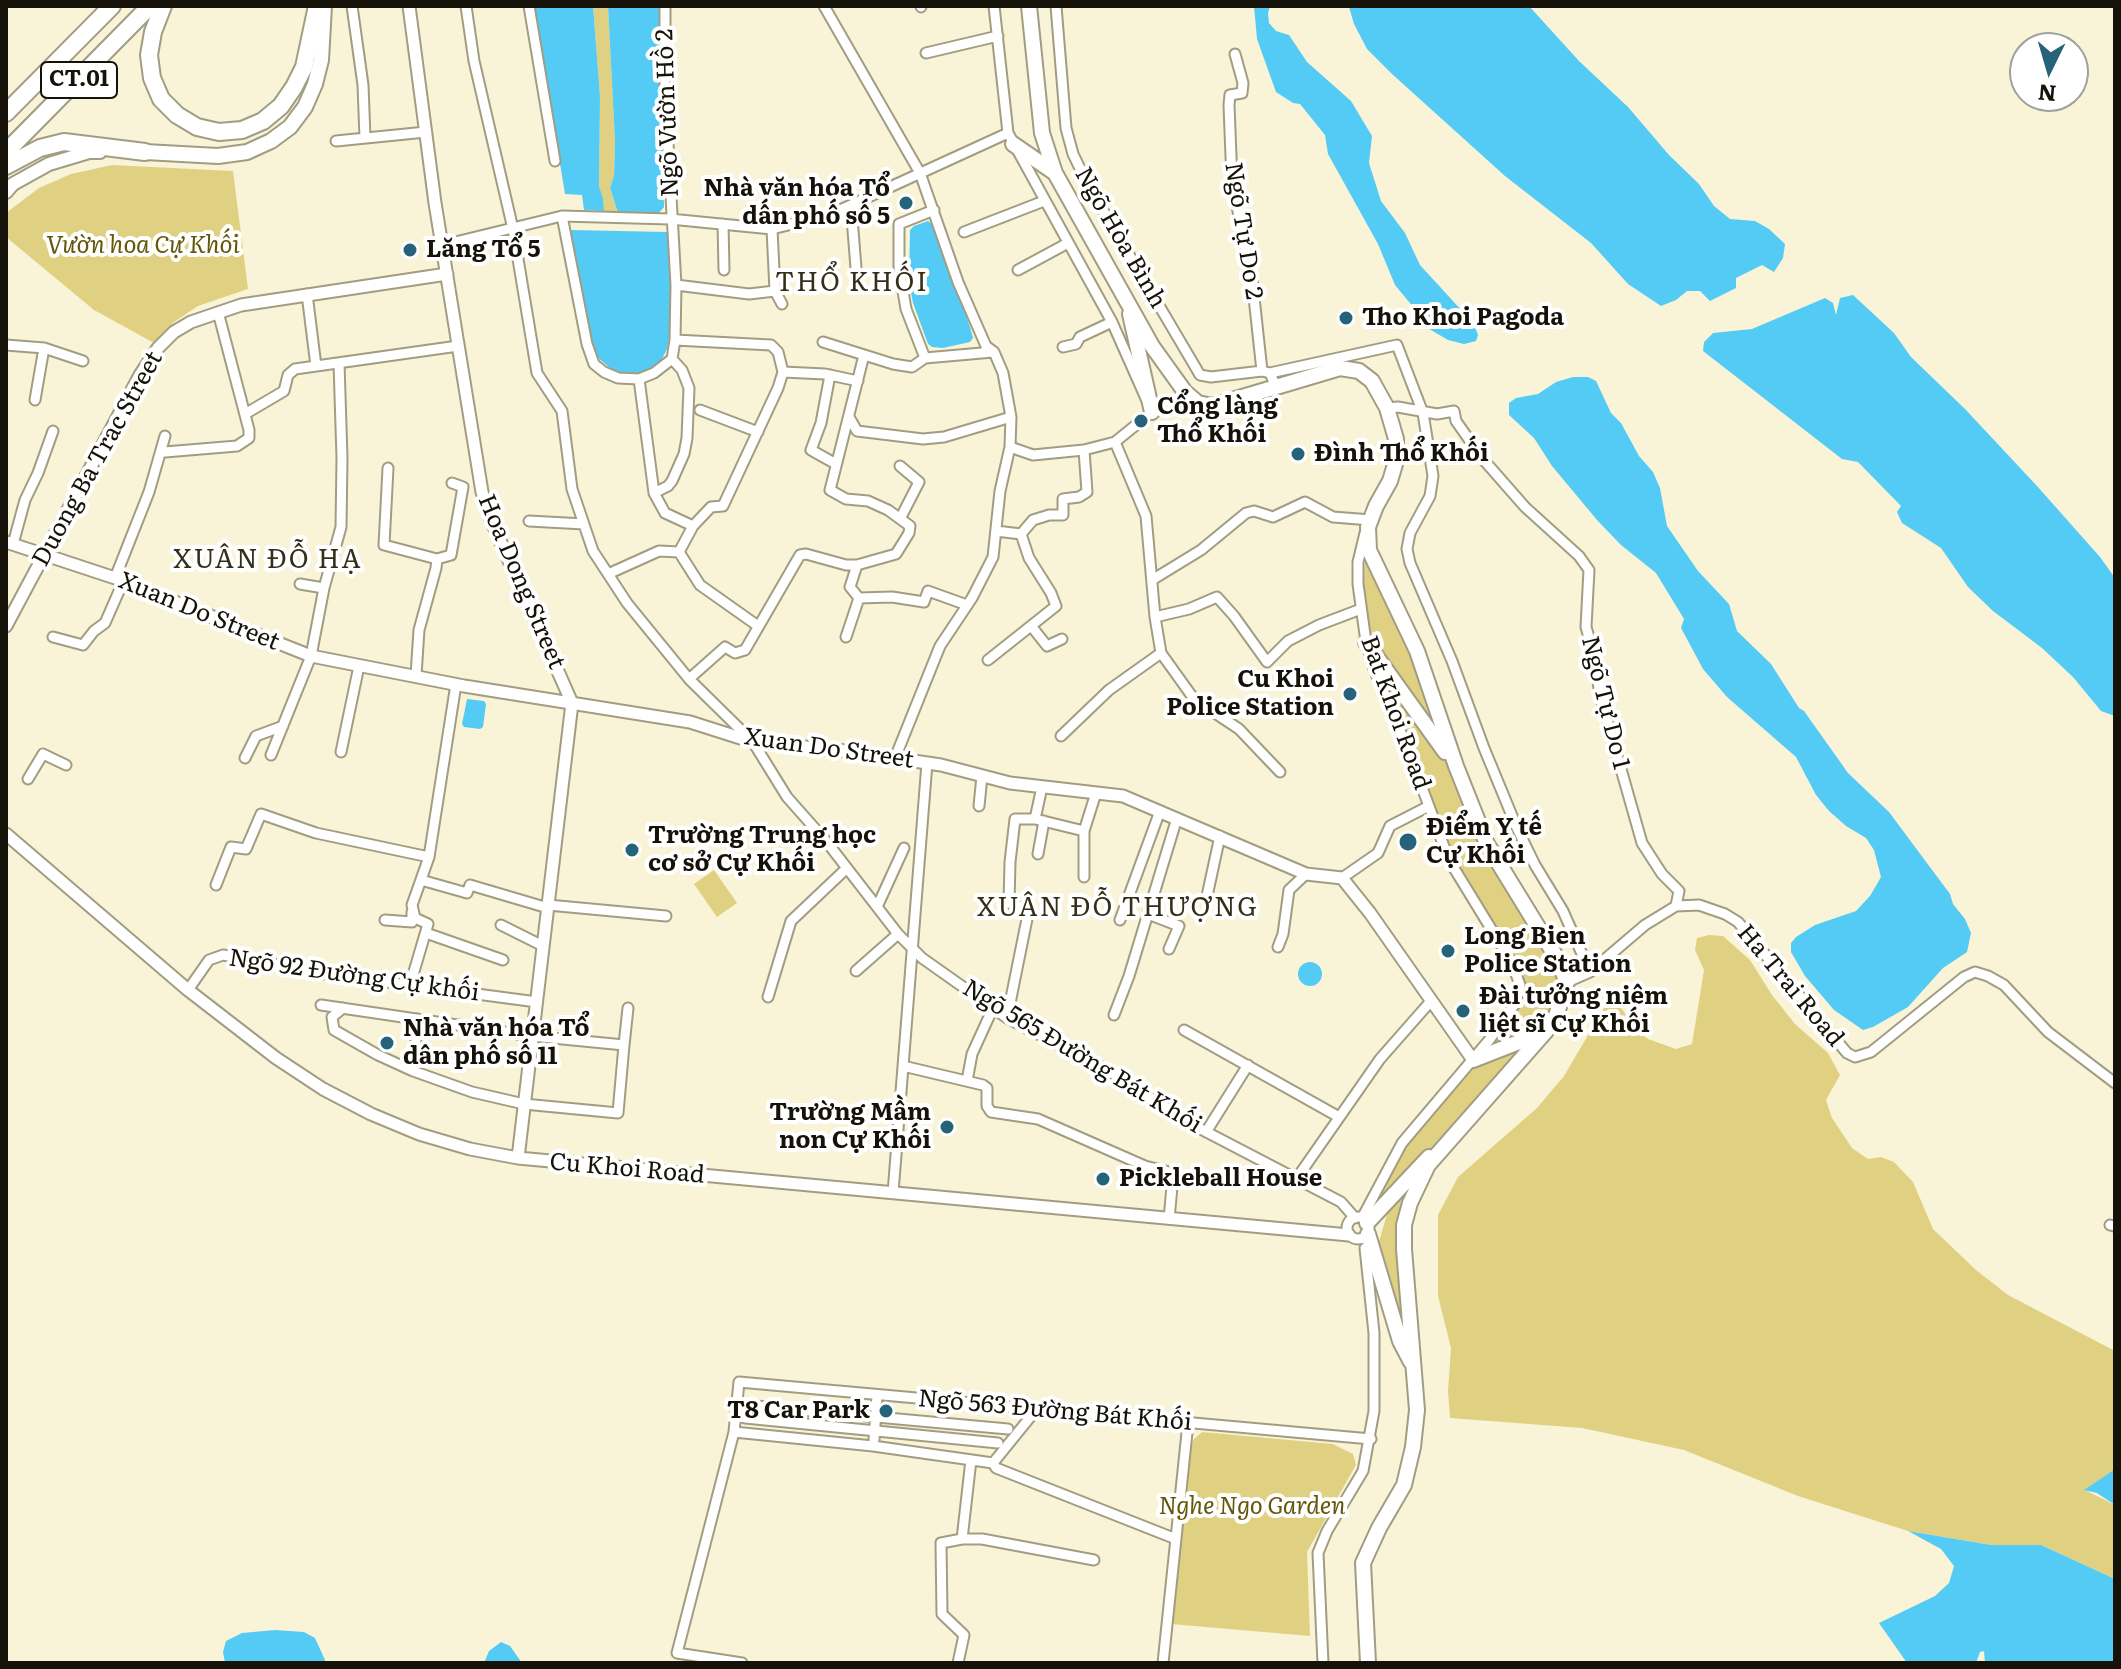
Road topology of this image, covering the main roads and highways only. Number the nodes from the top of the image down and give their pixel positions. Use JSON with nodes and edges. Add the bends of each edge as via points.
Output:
{"nodes":[{"id":1,"x":112,"y":6,"type":"edge"},
{"id":2,"x":150,"y":6,"type":"edge"},
{"id":3,"x":163,"y":6,"type":"edge"},
{"id":4,"x":317,"y":6,"type":"edge"},
{"id":5,"x":324,"y":6,"type":"edge"},
{"id":6,"x":1029,"y":6,"type":"edge"},
{"id":7,"x":6,"y":113,"type":"edge"},
{"id":8,"x":1011,"y":138,"type":"road end"},
{"id":9,"x":6,"y":152,"type":"edge"},
{"id":10,"x":145,"y":152,"type":"junction"},
{"id":11,"x":6,"y":166,"type":"edge"},
{"id":12,"x":1055,"y":173,"type":"junction"},
{"id":13,"x":6,"y":192,"type":"edge"},
{"id":14,"x":1126,"y":298,"type":"junction"},
{"id":15,"x":1152,"y":412,"type":"road end"},
{"id":16,"x":1366,"y":642,"type":"road end"},
{"id":17,"x":1456,"y":766,"type":"junction"},
{"id":18,"x":1546,"y":1031,"type":"junction"},
{"id":19,"x":1473,"y":1060,"type":"road end"},
{"id":20,"x":1454,"y":1136,"type":"junction"},
{"id":21,"x":1416,"y":1372,"type":"junction"},
{"id":22,"x":1368,"y":1663,"type":"edge"}],
"edges":[{"from":1,"to":7,"type":"highway","number":"CT.01"},
{"from":2,"to":9,"type":"highway","number":"CT.01"},
{"from":3,"to":4,"type":"highway","via":[[149,55],[161,99],[197,127],[219,132],[242,130],[281,106],[304,67]]},
{"from":5,"to":10,"type":"main road","via":[[315,84],[290,127],[247,152]]},
{"from":6,"to":12,"type":"main road","via":[[1042,133]]},
{"from":8,"to":12,"type":"main road"},
{"from":10,"to":11,"type":"highway","via":[[64,142]]},
{"from":10,"to":13,"type":"main road","via":[[89,152],[49,164]]},
{"from":12,"to":14,"type":"main road"},
{"from":14,"to":15,"type":"main road"},
{"from":14,"to":17,"type":"main road","via":[[1174,379],[1198,403],[1212,406],[1269,377],[1340,368],[1359,371],[1372,381],[1387,408],[1396,461],[1368,527],[1369,550],[1417,651]]},
{"from":16,"to":17,"type":"main road"},
{"from":17,"to":18,"type":"main road","via":[[1487,844],[1567,982]]},
{"from":18,"to":19,"type":"main road"},
{"from":18,"to":20,"type":"main road"},
{"from":20,"to":21,"type":"main road","via":[[1428,1165],[1404,1225]]},
{"from":20,"to":21,"type":"main road","via":[[1363,1226],[1400,1341]]},
{"from":21,"to":22,"type":"main road","via":[[1417,1410],[1404,1485],[1363,1563]]}]}
